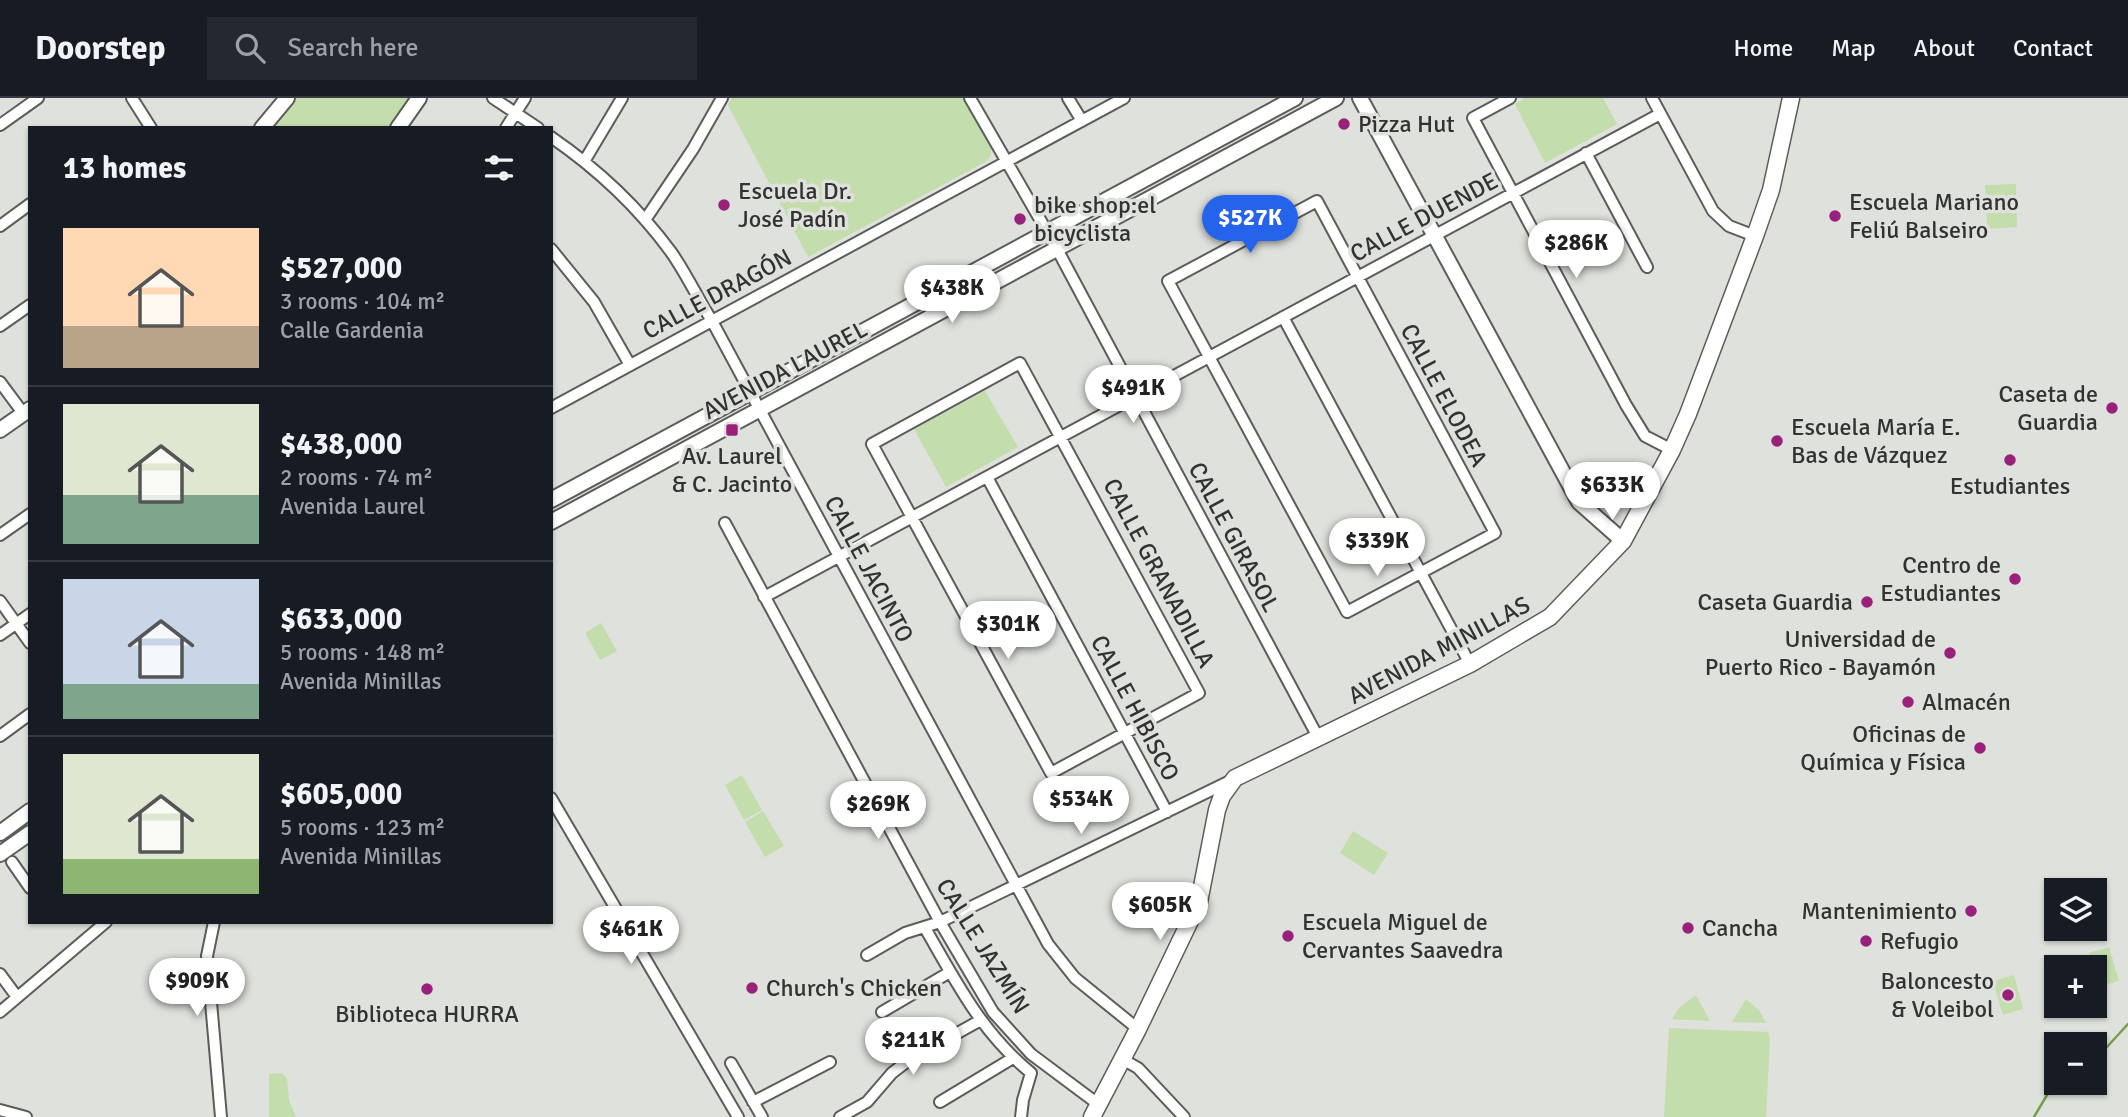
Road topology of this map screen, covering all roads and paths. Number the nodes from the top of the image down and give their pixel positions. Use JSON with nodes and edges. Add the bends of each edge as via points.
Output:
{"nodes":[{"id":1,"x":37,"y":98,"type":"edge"},
{"id":2,"x":132,"y":98,"type":"edge"},
{"id":3,"x":287,"y":98,"type":"edge"},
{"id":4,"x":419,"y":98,"type":"edge"},
{"id":5,"x":492,"y":98,"type":"edge"},
{"id":6,"x":525,"y":98,"type":"edge"},
{"id":7,"x":622,"y":98,"type":"edge"},
{"id":8,"x":722,"y":98,"type":"edge"},
{"id":9,"x":970,"y":98,"type":"edge"},
{"id":10,"x":1068,"y":98,"type":"edge"},
{"id":11,"x":1124,"y":98,"type":"edge"},
{"id":12,"x":1295,"y":98,"type":"edge"},
{"id":13,"x":1336,"y":98,"type":"edge"},
{"id":14,"x":1360,"y":98,"type":"edge"},
{"id":15,"x":1510,"y":98,"type":"edge"},
{"id":16,"x":1652,"y":98,"type":"edge"},
{"id":17,"x":1791,"y":98,"type":"edge"},
{"id":18,"x":516,"y":113,"type":"junction"},
{"id":19,"x":1660,"y":114,"type":"junction"},
{"id":20,"x":1082,"y":121,"type":"junction"},
{"id":21,"x":149,"y":124,"type":"edge"},
{"id":22,"x":0,"y":125,"type":"edge"},
{"id":23,"x":264,"y":126,"type":"edge"},
{"id":24,"x":399,"y":126,"type":"edge"},
{"id":25,"x":507,"y":126,"type":"edge"},
{"id":26,"x":535,"y":126,"type":"edge"},
{"id":27,"x":553,"y":138,"type":"edge"},
{"id":28,"x":1586,"y":153,"type":"junction"},
{"id":29,"x":585,"y":160,"type":"junction"},
{"id":30,"x":1008,"y":161,"type":"junction"},
{"id":31,"x":1512,"y":194,"type":"junction"},
{"id":32,"x":28,"y":205,"type":"edge"},
{"id":33,"x":645,"y":219,"type":"junction"},
{"id":34,"x":0,"y":226,"type":"edge"},
{"id":35,"x":1046,"y":232,"type":"junction"},
{"id":36,"x":1434,"y":235,"type":"junction"},
{"id":37,"x":1755,"y":236,"type":"junction"},
{"id":38,"x":1056,"y":249,"type":"junction"},
{"id":39,"x":553,"y":251,"type":"edge"},
{"id":40,"x":1647,"y":267,"type":"dead end"},
{"id":41,"x":1357,"y":277,"type":"junction"},
{"id":42,"x":28,"y":306,"type":"edge"},
{"id":43,"x":1283,"y":317,"type":"junction"},
{"id":44,"x":712,"y":321,"type":"junction"},
{"id":45,"x":0,"y":326,"type":"edge"},
{"id":46,"x":1209,"y":357,"type":"junction"},
{"id":47,"x":630,"y":365,"type":"junction"},
{"id":48,"x":0,"y":382,"type":"edge"},
{"id":49,"x":748,"y":392,"type":"junction"},
{"id":50,"x":1135,"y":397,"type":"junction"},
{"id":51,"x":553,"y":407,"type":"edge"},
{"id":52,"x":758,"y":410,"type":"junction"},
{"id":53,"x":27,"y":411,"type":"edge"},
{"id":54,"x":0,"y":430,"type":"edge"},
{"id":55,"x":1061,"y":437,"type":"junction"},
{"id":56,"x":1672,"y":450,"type":"junction"},
{"id":57,"x":987,"y":477,"type":"junction"},
{"id":58,"x":553,"y":499,"type":"edge"},
{"id":59,"x":28,"y":515,"type":"edge"},
{"id":60,"x":913,"y":517,"type":"junction"},
{"id":61,"x":553,"y":521,"type":"edge"},
{"id":62,"x":725,"y":523,"type":"dead end"},
{"id":63,"x":0,"y":535,"type":"edge"},
{"id":64,"x":1623,"y":541,"type":"junction"},
{"id":65,"x":839,"y":557,"type":"junction"},
{"id":66,"x":1422,"y":572,"type":"junction"},
{"id":67,"x":764,"y":597,"type":"junction"},
{"id":68,"x":0,"y":601,"type":"edge"},
{"id":69,"x":28,"y":615,"type":"edge"},
{"id":70,"x":16,"y":624,"type":"junction"},
{"id":71,"x":0,"y":635,"type":"edge"},
{"id":72,"x":28,"y":640,"type":"edge"},
{"id":73,"x":1471,"y":664,"type":"junction"},
{"id":74,"x":28,"y":715,"type":"edge"},
{"id":75,"x":1125,"y":732,"type":"junction"},
{"id":76,"x":0,"y":736,"type":"edge"},
{"id":77,"x":1319,"y":738,"type":"junction"},
{"id":78,"x":1235,"y":778,"type":"junction"},
{"id":79,"x":553,"y":801,"type":"edge"},
{"id":80,"x":28,"y":812,"type":"edge"},
{"id":81,"x":1167,"y":812,"type":"junction"},
{"id":82,"x":0,"y":833,"type":"edge"},
{"id":83,"x":28,"y":835,"type":"edge"},
{"id":84,"x":6,"y":858,"type":"edge"},
{"id":85,"x":1016,"y":885,"type":"junction"},
{"id":86,"x":28,"y":886,"type":"edge"},
{"id":87,"x":940,"y":922,"type":"junction"},
{"id":88,"x":104,"y":924,"type":"edge"},
{"id":89,"x":214,"y":924,"type":"edge"},
{"id":90,"x":925,"y":928,"type":"junction"},
{"id":91,"x":867,"y":955,"type":"dead end"},
{"id":92,"x":950,"y":972,"type":"junction"},
{"id":93,"x":0,"y":974,"type":"edge"},
{"id":94,"x":17,"y":997,"type":"junction"},
{"id":95,"x":0,"y":1012,"type":"edge"},
{"id":96,"x":882,"y":1012,"type":"dead end"},
{"id":97,"x":981,"y":1020,"type":"junction"},
{"id":98,"x":1138,"y":1029,"type":"junction"},
{"id":99,"x":1013,"y":1058,"type":"junction"},
{"id":100,"x":1122,"y":1059,"type":"junction"},
{"id":101,"x":830,"y":1062,"type":"dead end"},
{"id":102,"x":730,"y":1063,"type":"dead end"},
{"id":103,"x":753,"y":1102,"type":"junction"},
{"id":104,"x":940,"y":1102,"type":"dead end"},
{"id":105,"x":0,"y":1110,"type":"edge"},
{"id":106,"x":1095,"y":1111,"type":"edge"},
{"id":107,"x":26,"y":1117,"type":"edge"},
{"id":108,"x":221,"y":1117,"type":"edge"},
{"id":109,"x":738,"y":1117,"type":"edge"},
{"id":110,"x":762,"y":1117,"type":"edge"},
{"id":111,"x":840,"y":1117,"type":"edge"},
{"id":112,"x":1021,"y":1117,"type":"edge"},
{"id":113,"x":1184,"y":1117,"type":"edge"}],
"edges":[{"from":1,"to":22,"type":"street"},
{"from":2,"to":21,"type":"street"},
{"from":3,"to":23,"type":"street"},
{"from":4,"to":24,"type":"street"},
{"from":5,"to":18,"type":"street"},
{"from":6,"to":18,"type":"street"},
{"from":7,"to":29,"type":"street"},
{"from":8,"to":33,"type":"street"},
{"from":9,"to":30,"type":"street","name":"CALLE GIRASOL"},
{"from":10,"to":20,"type":"street"},
{"from":11,"to":20,"type":"street","name":"CALLE DRAGÓN"},
{"from":12,"to":35,"type":"street","name":"AVENIDA LAUREL"},
{"from":13,"to":38,"type":"street","name":"AVENIDA LAUREL"},
{"from":14,"to":36,"type":"street"},
{"from":15,"to":31,"type":"street","via":[[1473,118]]},
{"from":16,"to":19,"type":"street"},
{"from":17,"to":37,"type":"main road","name":"AVENIDA MINILLAS","via":[[1771,190]]},
{"from":18,"to":25,"type":"street"},
{"from":18,"to":26,"type":"street"},
{"from":19,"to":28,"type":"street","name":"CALLE DUENDE"},
{"from":19,"to":37,"type":"street","via":[[1713,211],[1729,226]]},
{"from":20,"to":30,"type":"street","name":"CALLE DRAGÓN"},
{"from":27,"to":29,"type":"street","name":"CALLE JACINTO"},
{"from":28,"to":31,"type":"street","name":"CALLE DUENDE"},
{"from":28,"to":40,"type":"street"},
{"from":29,"to":33,"type":"street","name":"CALLE JACINTO"},
{"from":30,"to":35,"type":"street","name":"CALLE GIRASOL"},
{"from":30,"to":44,"type":"street","name":"CALLE DRAGÓN"},
{"from":31,"to":36,"type":"street","name":"CALLE DUENDE"},
{"from":31,"to":56,"type":"street","via":[[1645,436]]},
{"from":32,"to":34,"type":"street"},
{"from":33,"to":44,"type":"street","name":"CALLE JACINTO","via":[[672,253]]},
{"from":35,"to":38,"type":"street","name":"CALLE GIRASOL"},
{"from":35,"to":49,"type":"street","name":"AVENIDA LAUREL"},
{"from":36,"to":41,"type":"street","name":"CALLE DUENDE"},
{"from":36,"to":64,"type":"street","via":[[1579,502]]},
{"from":37,"to":56,"type":"main road","name":"AVENIDA MINILLAS"},
{"from":38,"to":50,"type":"street","name":"CALLE GIRASOL"},
{"from":38,"to":52,"type":"street","name":"AVENIDA LAUREL"},
{"from":39,"to":47,"type":"street","via":[[594,302]]},
{"from":41,"to":43,"type":"street","name":"CALLE DUENDE"},
{"from":41,"to":46,"type":"street","name":"CALLE ELODEA","via":[[1317,201],[1168,281]]},
{"from":41,"to":66,"type":"street","name":"CALLE ELODEA","via":[[1495,533]]},
{"from":42,"to":45,"type":"street"},
{"from":43,"to":46,"type":"street","name":"CALLE DUENDE"},
{"from":43,"to":66,"type":"street"},
{"from":44,"to":47,"type":"street","name":"CALLE DRAGÓN"},
{"from":44,"to":49,"type":"street","name":"CALLE JACINTO"},
{"from":46,"to":50,"type":"street","name":"CALLE DUENDE"},
{"from":46,"to":66,"type":"street","via":[[1347,612]]},
{"from":47,"to":51,"type":"street","name":"CALLE DRAGÓN"},
{"from":48,"to":53,"type":"street"},
{"from":49,"to":52,"type":"street","name":"CALLE JACINTO"},
{"from":49,"to":58,"type":"street","name":"AVENIDA LAUREL"},
{"from":50,"to":55,"type":"street","name":"CALLE DUENDE"},
{"from":50,"to":77,"type":"street","name":"CALLE GIRASOL"},
{"from":52,"to":61,"type":"street","name":"AVENIDA LAUREL"},
{"from":52,"to":65,"type":"street","name":"CALLE JACINTO"},
{"from":53,"to":54,"type":"street"},
{"from":55,"to":57,"type":"street","name":"CALLE DUENDE"},
{"from":55,"to":60,"type":"street","via":[[1020,363],[872,444]]},
{"from":55,"to":75,"type":"street","name":"CALLE GRANADILLA","via":[[1199,693]]},
{"from":56,"to":64,"type":"main road","name":"AVENIDA MINILLAS"},
{"from":57,"to":60,"type":"street","name":"CALLE DUENDE"},
{"from":57,"to":75,"type":"street","name":"CALLE HIBISCO"},
{"from":59,"to":63,"type":"street"},
{"from":60,"to":65,"type":"street","name":"CALLE DUENDE"},
{"from":60,"to":75,"type":"street","via":[[1051,773]]},
{"from":62,"to":67,"type":"street","name":"CALLE JAZMÍN"},
{"from":64,"to":73,"type":"main road","name":"AVENIDA MINILLAS","via":[[1550,617]]},
{"from":65,"to":67,"type":"street","name":"CALLE DUENDE"},
{"from":65,"to":85,"type":"street","name":"CALLE JACINTO"},
{"from":66,"to":73,"type":"street"},
{"from":67,"to":87,"type":"street","name":"CALLE JAZMÍN"},
{"from":68,"to":70,"type":"street"},
{"from":69,"to":70,"type":"street"},
{"from":70,"to":71,"type":"street"},
{"from":70,"to":72,"type":"street"},
{"from":73,"to":77,"type":"main road","name":"AVENIDA MINILLAS"},
{"from":74,"to":76,"type":"street"},
{"from":75,"to":81,"type":"street","name":"CALLE HIBISCO"},
{"from":77,"to":78,"type":"main road","name":"AVENIDA MINILLAS"},
{"from":78,"to":81,"type":"street"},
{"from":78,"to":98,"type":"main road","via":[[1217,810],[1199,902]]},
{"from":79,"to":109,"type":"street"},
{"from":80,"to":82,"type":"street"},
{"from":81,"to":85,"type":"street"},
{"from":83,"to":84,"type":"street"},
{"from":84,"to":86,"type":"street"},
{"from":85,"to":87,"type":"street"},
{"from":85,"to":98,"type":"street","name":"CALLE JACINTO","via":[[1048,944],[1075,978]]},
{"from":87,"to":90,"type":"street"},
{"from":87,"to":106,"type":"street","name":"CALLE JAZMÍN","via":[[993,1012],[1031,1054]]},
{"from":88,"to":94,"type":"street"},
{"from":89,"to":108,"type":"street","via":[[207,956]]},
{"from":90,"to":91,"type":"street","via":[[905,933]]},
{"from":90,"to":92,"type":"street"},
{"from":92,"to":96,"type":"street"},
{"from":92,"to":97,"type":"street"},
{"from":93,"to":94,"type":"street"},
{"from":94,"to":95,"type":"street"},
{"from":97,"to":99,"type":"street"},
{"from":97,"to":111,"type":"street","via":[[909,1060],[867,1102]]},
{"from":98,"to":100,"type":"main road"},
{"from":99,"to":104,"type":"street"},
{"from":99,"to":112,"type":"street","via":[[1031,1073]]},
{"from":100,"to":106,"type":"main road"},
{"from":100,"to":113,"type":"street","via":[[1138,1068]]},
{"from":101,"to":103,"type":"street"},
{"from":102,"to":103,"type":"street"},
{"from":103,"to":110,"type":"street"},
{"from":105,"to":107,"type":"street"}]}
